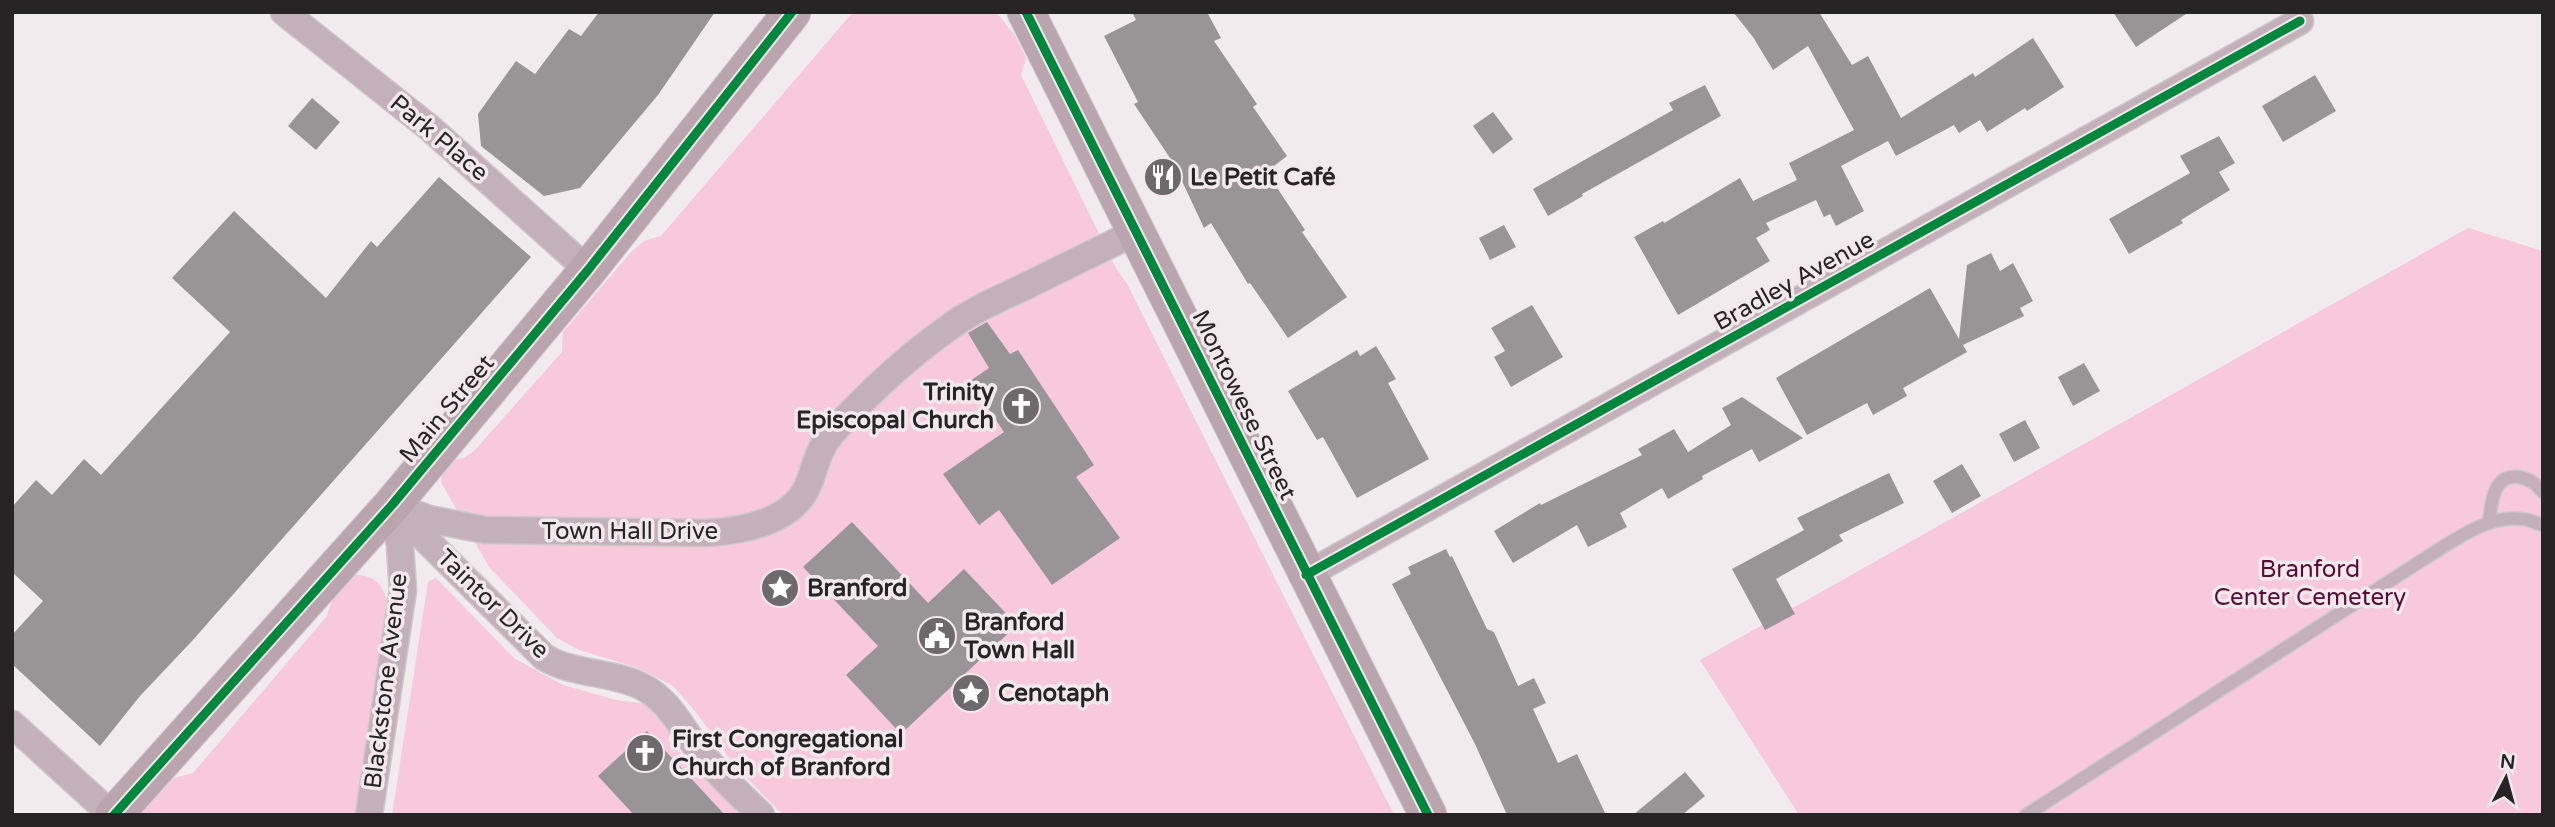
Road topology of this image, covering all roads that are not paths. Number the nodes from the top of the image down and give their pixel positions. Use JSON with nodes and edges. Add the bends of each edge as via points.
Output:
{"nodes":[{"id":1,"x":284,"y":12,"type":"edge"},
{"id":2,"x":792,"y":12,"type":"edge"},
{"id":3,"x":1026,"y":12,"type":"edge"},
{"id":4,"x":2300,"y":21,"type":"dead end"},
{"id":5,"x":1136,"y":232,"type":"junction"},
{"id":6,"x":589,"y":270,"type":"junction"},
{"id":7,"x":2543,"y":492,"type":"edge"},
{"id":8,"x":392,"y":505,"type":"junction"},
{"id":9,"x":2489,"y":523,"type":"junction"},
{"id":10,"x":2543,"y":525,"type":"edge"},
{"id":11,"x":1306,"y":575,"type":"junction"},
{"id":12,"x":12,"y":724,"type":"edge"},
{"id":13,"x":113,"y":815,"type":"edge"},
{"id":14,"x":369,"y":815,"type":"edge"},
{"id":15,"x":761,"y":815,"type":"edge"},
{"id":16,"x":1428,"y":815,"type":"edge"},
{"id":17,"x":2026,"y":815,"type":"edge"}],
"edges":[{"from":1,"to":6,"type":"street","name":"Park Place","via":[[431,129]]},
{"from":2,"to":6,"type":"street","name":"Main Street"},
{"from":3,"to":5,"type":"street","name":"Montowese Street"},
{"from":4,"to":11,"type":"street","name":"Bradley Avenue"},
{"from":5,"to":8,"type":"street","name":"Town Hall Drive","via":[[978,309],[941,333],[889,374],[832,433],[820,448],[801,498],[767,521],[707,533],[485,530],[429,519]]},
{"from":5,"to":11,"type":"street","name":"Montowese Street"},
{"from":6,"to":8,"type":"street","name":"Main Street"},
{"from":7,"to":9,"type":"lane","via":[[2522,476],[2506,478],[2497,487]]},
{"from":8,"to":13,"type":"street","name":"Main Street"},
{"from":8,"to":14,"type":"street","name":"Blackstone Avenue","via":[[402,590]]},
{"from":8,"to":15,"type":"street","name":"Taintor Drive","via":[[544,657],[633,683],[657,697],[706,760]]},
{"from":9,"to":10,"type":"lane","via":[[2520,519]]},
{"from":9,"to":17,"type":"lane","via":[[2424,559]]},
{"from":11,"to":16,"type":"street","name":"Montowese Street"},
{"from":12,"to":13,"type":"street"}]}
